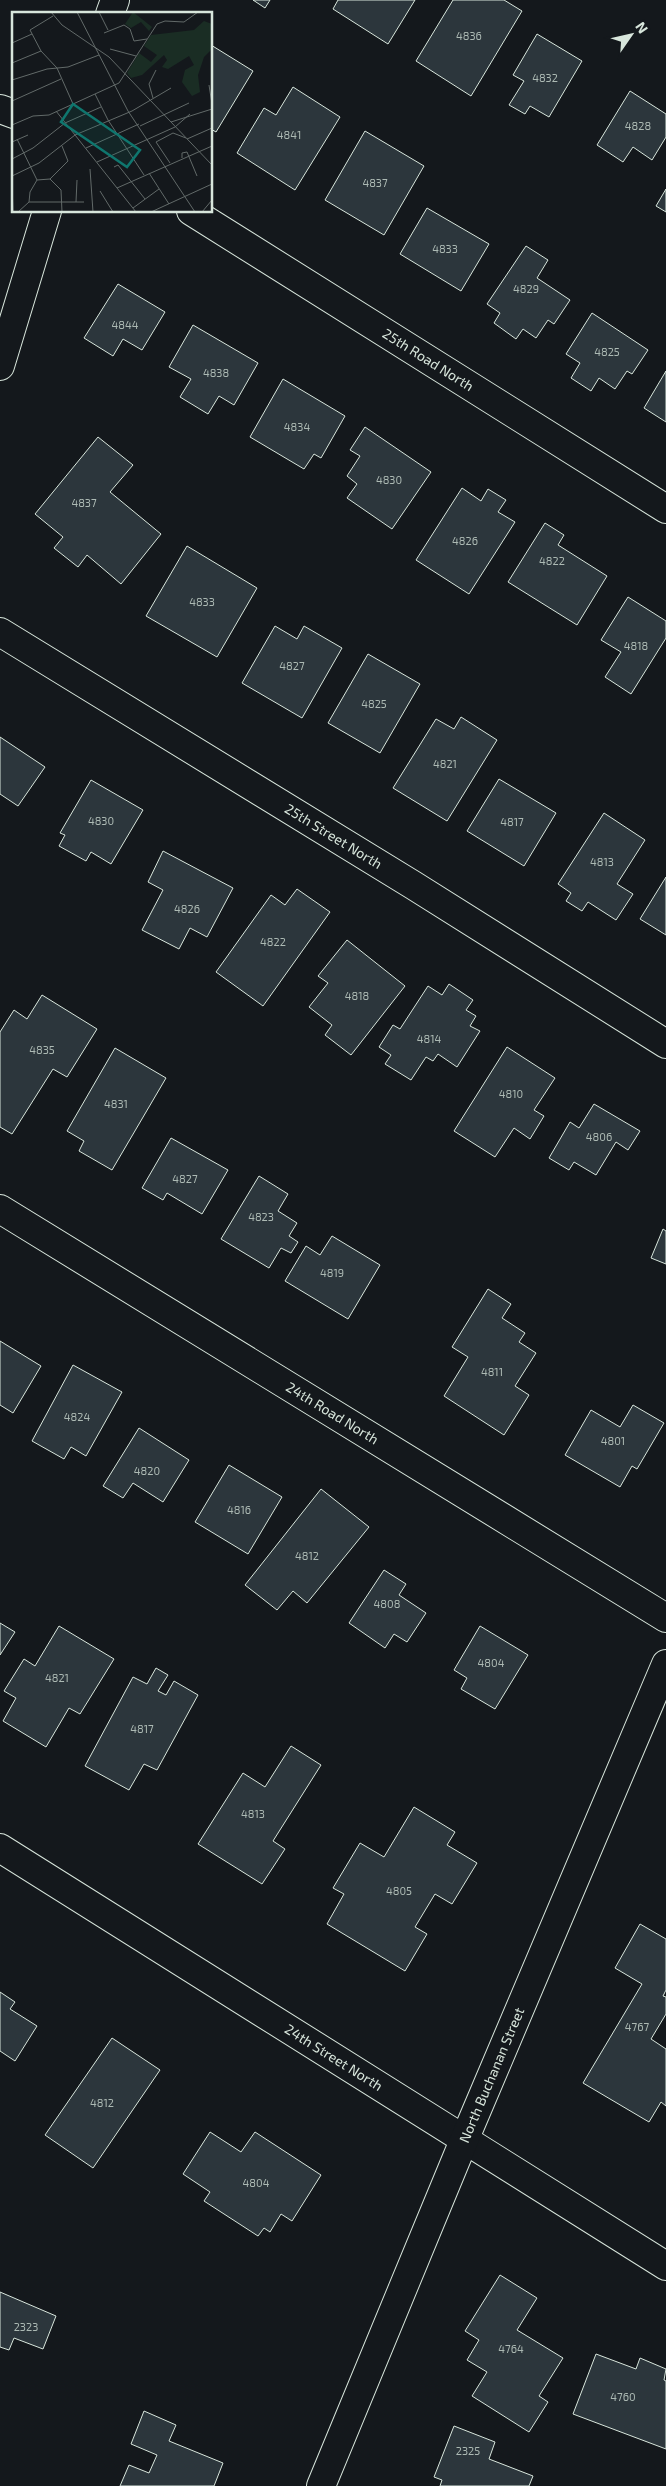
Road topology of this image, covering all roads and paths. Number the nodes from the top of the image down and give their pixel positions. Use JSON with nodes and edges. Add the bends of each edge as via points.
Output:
{"nodes":[{"id":1,"x":0,"y":109,"type":"edge"},
{"id":2,"x":12,"y":113,"type":"edge"},
{"id":3,"x":47,"y":212,"type":"edge"},
{"id":4,"x":193,"y":212,"type":"edge"},
{"id":5,"x":0,"y":366,"type":"edge"},
{"id":6,"x":666,"y":509,"type":"edge"},
{"id":7,"x":0,"y":632,"type":"edge"},
{"id":8,"x":666,"y":1044,"type":"edge"},
{"id":9,"x":0,"y":1208,"type":"edge"},
{"id":10,"x":666,"y":1618,"type":"edge"},
{"id":11,"x":666,"y":1664,"type":"edge"},
{"id":12,"x":0,"y":1848,"type":"edge"},
{"id":13,"x":465,"y":2138,"type":"junction"},
{"id":14,"x":666,"y":2266,"type":"edge"},
{"id":15,"x":321,"y":2486,"type":"edge"}],
"edges":[{"from":1,"to":2,"type":"street"},
{"from":3,"to":5,"type":"street"},
{"from":4,"to":6,"type":"street","name":"25th Road North"},
{"from":7,"to":8,"type":"street","name":"25th Street North"},
{"from":9,"to":10,"type":"street","name":"24th Road North"},
{"from":11,"to":13,"type":"street","name":"North Buchanan Street"},
{"from":12,"to":13,"type":"street","name":"24th Street North"},
{"from":13,"to":14,"type":"street","name":"24th Street North"},
{"from":13,"to":15,"type":"street","name":"North Buchanan Street"}]}
